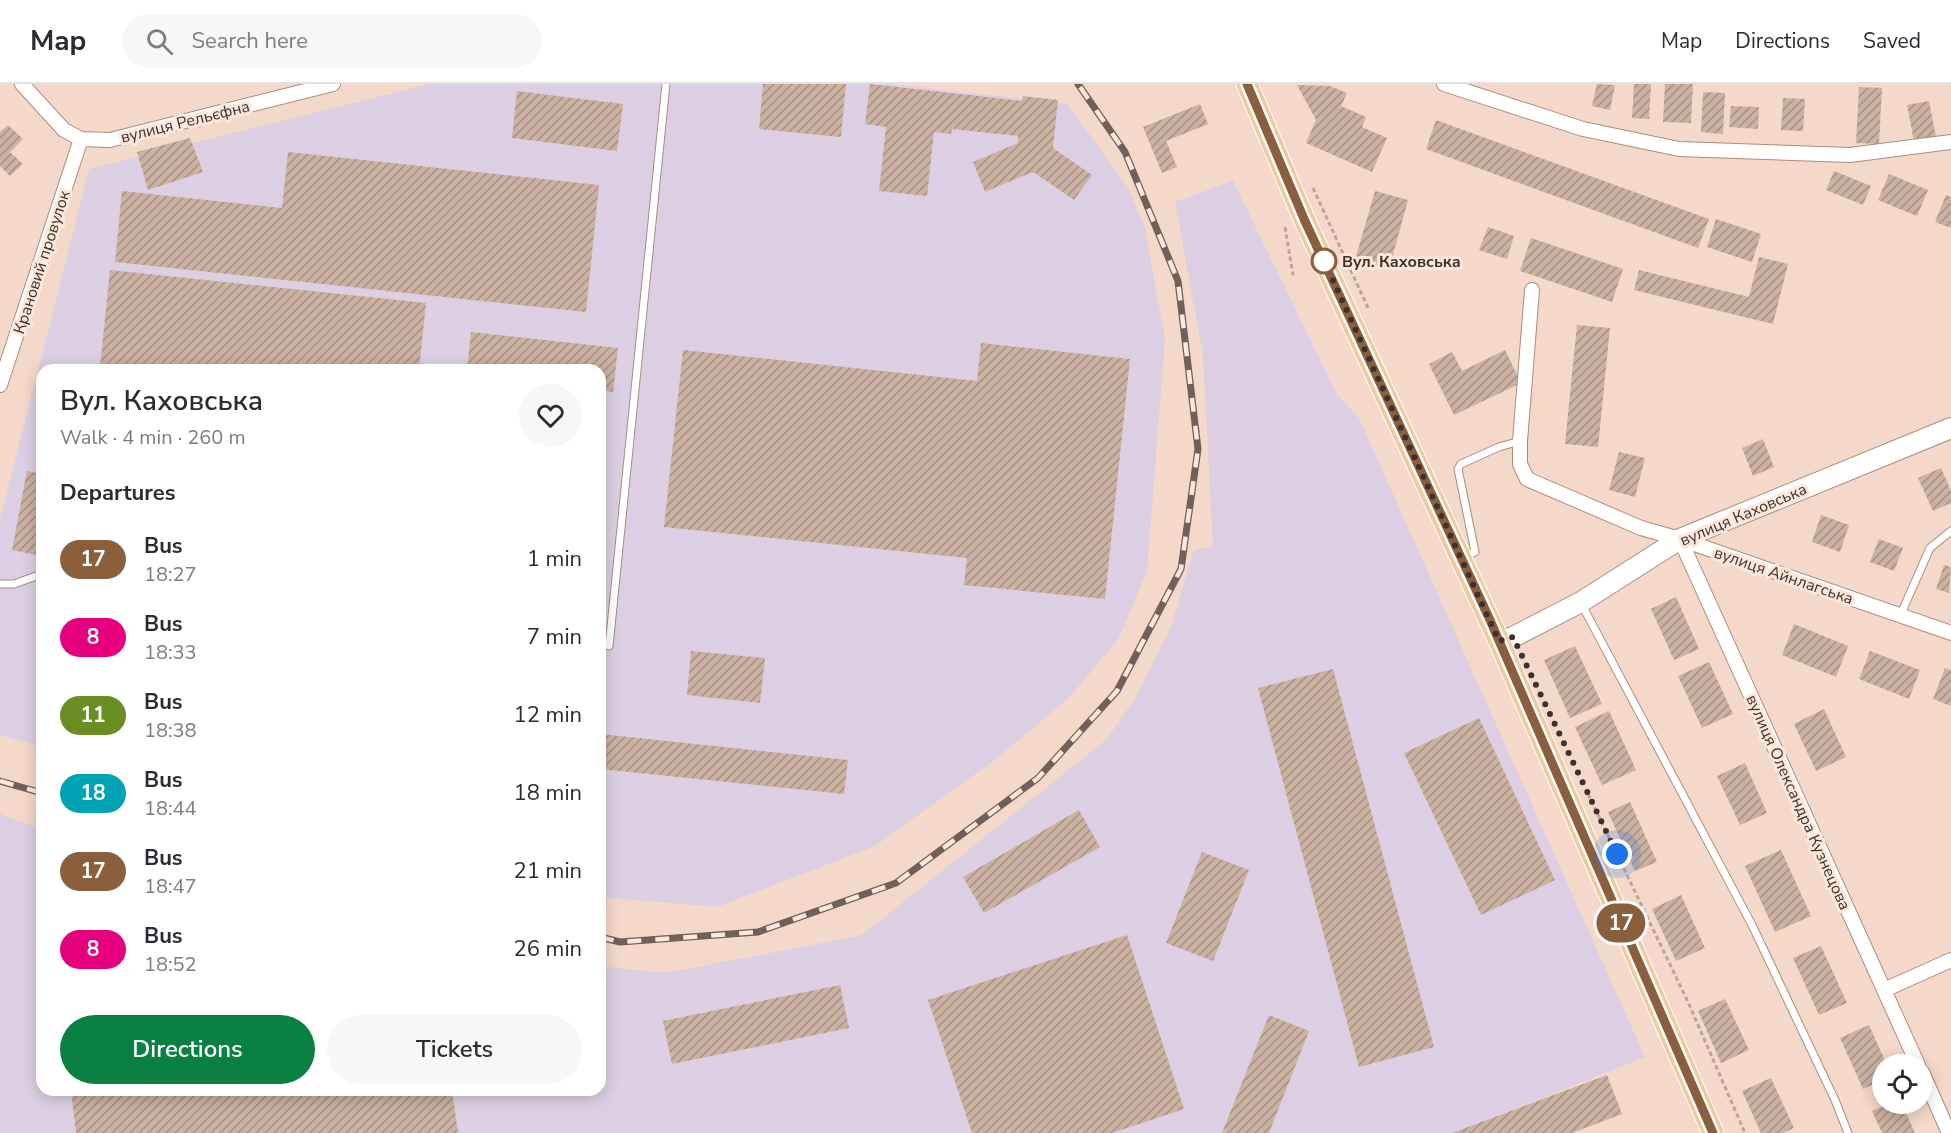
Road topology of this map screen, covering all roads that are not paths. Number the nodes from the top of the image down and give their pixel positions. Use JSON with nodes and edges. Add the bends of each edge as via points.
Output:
{"nodes":[{"id":1,"x":22,"y":84,"type":"edge"},
{"id":2,"x":333,"y":84,"type":"edge"},
{"id":3,"x":666,"y":84,"type":"edge"},
{"id":4,"x":1247,"y":84,"type":"edge"},
{"id":5,"x":1444,"y":84,"type":"edge"},
{"id":6,"x":81,"y":139,"type":"junction"},
{"id":7,"x":1951,"y":142,"type":"edge"},
{"id":8,"x":1532,"y":290,"type":"dead end"},
{"id":9,"x":0,"y":385,"type":"edge"},
{"id":10,"x":1951,"y":428,"type":"edge"},
{"id":11,"x":1520,"y":441,"type":"junction"},
{"id":12,"x":1951,"y":531,"type":"edge"},
{"id":13,"x":1680,"y":539,"type":"junction"},
{"id":14,"x":1462,"y":558,"type":"junction"},
{"id":15,"x":36,"y":576,"type":"edge"},
{"id":16,"x":0,"y":584,"type":"edge"},
{"id":17,"x":1581,"y":603,"type":"junction"},
{"id":18,"x":1900,"y":616,"type":"junction"},
{"id":19,"x":1951,"y":633,"type":"edge"},
{"id":20,"x":1506,"y":639,"type":"junction"},
{"id":21,"x":609,"y":646,"type":"dead end"},
{"id":22,"x":1951,"y":960,"type":"edge"},
{"id":23,"x":1884,"y":990,"type":"junction"},
{"id":24,"x":1913,"y":1054,"type":"edge"},
{"id":25,"x":1932,"y":1095,"type":"edge"},
{"id":26,"x":1713,"y":1133,"type":"edge"},
{"id":27,"x":1848,"y":1133,"type":"edge"},
{"id":28,"x":1949,"y":1133,"type":"edge"}],
"edges":[{"from":1,"to":6,"type":"street","via":[[64,130]]},
{"from":2,"to":6,"type":"street","name":"вулиця Рельєфна","via":[[110,140]]},
{"from":3,"to":21,"type":"lane"},
{"from":4,"to":14,"type":"main road","via":[[1304,219]]},
{"from":5,"to":7,"type":"street","via":[[1583,129],[1679,149],[1850,155]]},
{"from":6,"to":9,"type":"street","name":"Крановий провулок"},
{"from":8,"to":11,"type":"street","name":"вулиця Айнлагська"},
{"from":10,"to":13,"type":"street","name":"вулиця Каховська"},
{"from":11,"to":13,"type":"street","name":"вулиця Айнлагська","via":[[1520,464],[1527,479],[1641,528]]},
{"from":11,"to":14,"type":"lane","via":[[1461,464],[1458,469],[1474,552]]},
{"from":12,"to":18,"type":"lane","via":[[1930,548]]},
{"from":13,"to":17,"type":"street","name":"вулиця Каховська"},
{"from":13,"to":18,"type":"street","name":"вулиця Айнлагська"},
{"from":13,"to":23,"type":"street","name":"вулиця Олександра Кузнецова"},
{"from":14,"to":20,"type":"main road"},
{"from":15,"to":16,"type":"lane"},
{"from":17,"to":20,"type":"street","name":"вулиця Каховська"},
{"from":17,"to":27,"type":"lane","via":[[1752,925]]},
{"from":18,"to":19,"type":"street","name":"вулиця Айнлагська"},
{"from":20,"to":26,"type":"main road"},
{"from":22,"to":23,"type":"street"},
{"from":23,"to":24,"type":"street","name":"вулиця Олександра Кузнецова"},
{"from":25,"to":28,"type":"street"}]}
